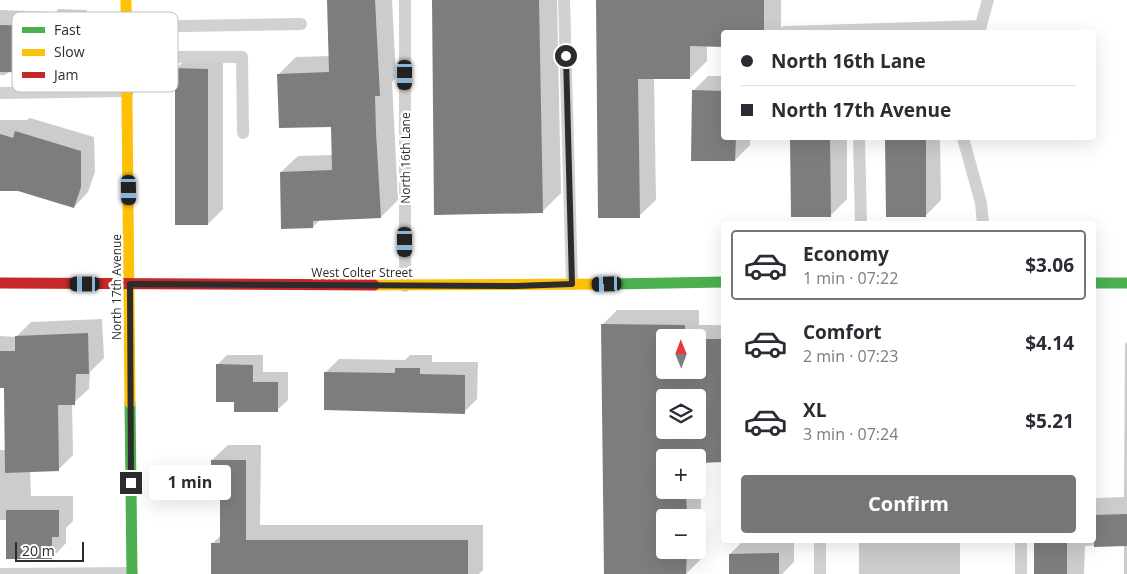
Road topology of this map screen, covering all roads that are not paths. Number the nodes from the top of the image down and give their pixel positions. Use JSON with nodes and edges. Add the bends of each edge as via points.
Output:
{"nodes":[{"id":1,"x":405,"y":0,"type":"edge"},
{"id":2,"x":564,"y":0,"type":"edge"},
{"id":3,"x":988,"y":0,"type":"edge"},
{"id":4,"x":301,"y":24,"type":"dead end"},
{"id":5,"x":178,"y":26,"type":"edge"},
{"id":6,"x":980,"y":29,"type":"edge"},
{"id":7,"x":939,"y":30,"type":"edge"},
{"id":8,"x":178,"y":57,"type":"edge"},
{"id":9,"x":128,"y":92,"type":"joint"},
{"id":10,"x":0,"y":94,"type":"edge"},
{"id":11,"x":244,"y":134,"type":"dead end"},
{"id":12,"x":860,"y":140,"type":"edge"},
{"id":13,"x":964,"y":140,"type":"edge"},
{"id":14,"x":861,"y":221,"type":"edge"},
{"id":15,"x":982,"y":221,"type":"edge"},
{"id":16,"x":721,"y":282,"type":"edge"},
{"id":17,"x":1096,"y":283,"type":"edge"},
{"id":18,"x":1127,"y":283,"type":"edge"},
{"id":19,"x":0,"y":284,"type":"edge"},
{"id":20,"x":130,"y":284,"type":"junction"},
{"id":21,"x":572,"y":284,"type":"junction"},
{"id":22,"x":405,"y":286,"type":"junction"},
{"id":23,"x":820,"y":543,"type":"edge"},
{"id":24,"x":1021,"y":543,"type":"edge"},
{"id":25,"x":0,"y":574,"type":"edge"},
{"id":26,"x":132,"y":574,"type":"edge"},
{"id":27,"x":820,"y":574,"type":"edge"},
{"id":28,"x":1022,"y":574,"type":"edge"}],
"edges":[{"from":1,"to":22,"type":"lane","name":"North 16th Lane"},
{"from":2,"to":21,"type":"lane"},
{"from":3,"to":6,"type":"lane"},
{"from":4,"to":5,"type":"lane"},
{"from":6,"to":7,"type":"lane"},
{"from":8,"to":11,"type":"lane","via":[[242,57]]},
{"from":9,"to":10,"type":"lane"},
{"from":9,"to":20,"type":"street","name":"North 17th Avenue"},
{"from":12,"to":14,"type":"lane"},
{"from":13,"to":15,"type":"lane"},
{"from":16,"to":21,"type":"street","name":"West Colter Street"},
{"from":17,"to":18,"type":"street"},
{"from":19,"to":20,"type":"street","name":"West Colter Street"},
{"from":20,"to":22,"type":"street","name":"West Colter Street"},
{"from":20,"to":26,"type":"street","name":"North 17th Avenue"},
{"from":21,"to":22,"type":"street","name":"West Colter Street"},
{"from":23,"to":27,"type":"lane"},
{"from":24,"to":28,"type":"lane"},
{"from":25,"to":26,"type":"lane"}]}
